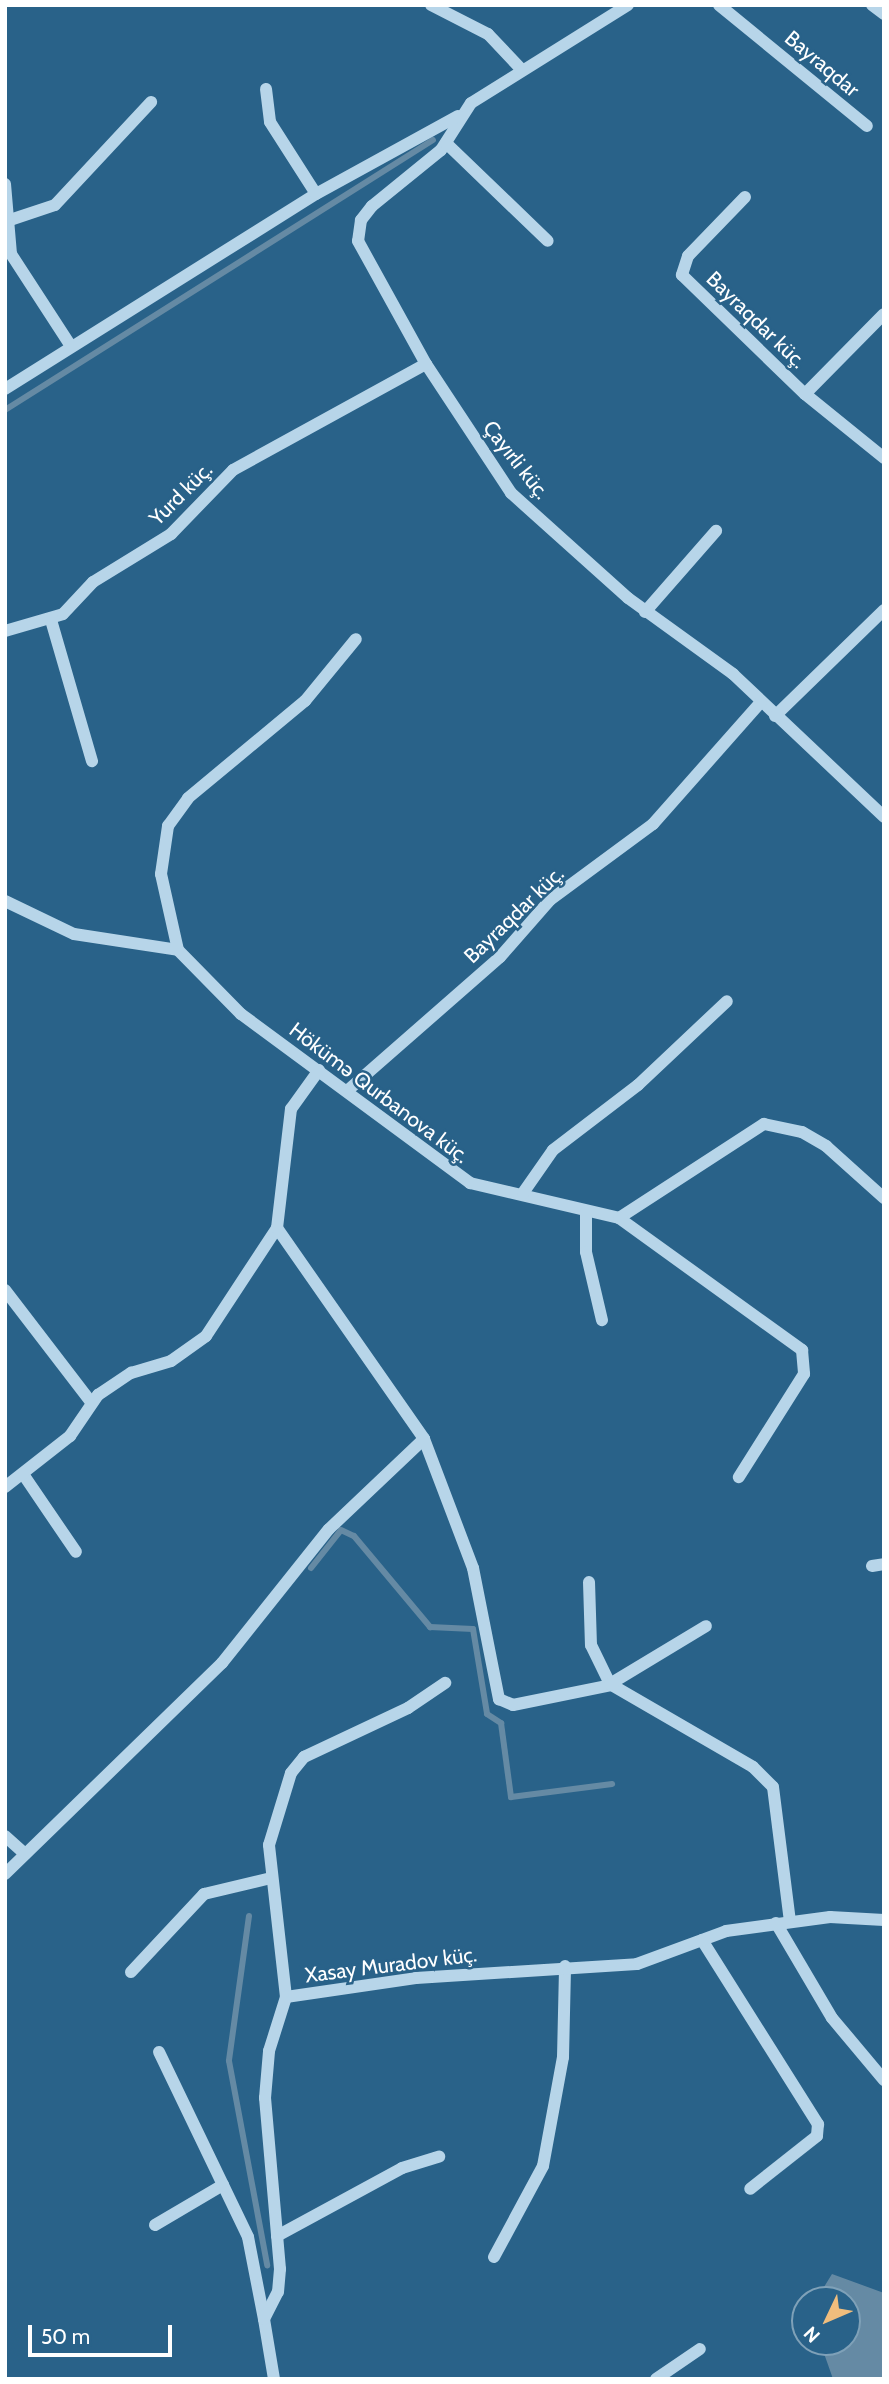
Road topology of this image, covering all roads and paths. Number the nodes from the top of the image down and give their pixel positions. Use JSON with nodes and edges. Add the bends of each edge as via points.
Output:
{"nodes":[{"id":1,"x":430,"y":5,"type":"edge"},
{"id":2,"x":628,"y":5,"type":"edge"},
{"id":3,"x":719,"y":5,"type":"edge"},
{"id":4,"x":872,"y":5,"type":"edge"},
{"id":5,"x":884,"y":15,"type":"edge"},
{"id":6,"x":520,"y":69,"type":"junction"},
{"id":7,"x":266,"y":89,"type":"dead end"},
{"id":8,"x":151,"y":102,"type":"dead end"},
{"id":9,"x":458,"y":116,"type":"junction"},
{"id":10,"x":867,"y":126,"type":"dead end"},
{"id":11,"x":446,"y":143,"type":"junction"},
{"id":12,"x":5,"y":184,"type":"edge"},
{"id":13,"x":316,"y":194,"type":"junction"},
{"id":14,"x":745,"y":197,"type":"dead end"},
{"id":15,"x":10,"y":220,"type":"junction"},
{"id":16,"x":548,"y":241,"type":"dead end"},
{"id":17,"x":884,"y":314,"type":"edge"},
{"id":18,"x":70,"y":345,"type":"junction"},
{"id":19,"x":426,"y":364,"type":"junction"},
{"id":20,"x":5,"y":389,"type":"edge"},
{"id":21,"x":805,"y":394,"type":"junction"},
{"id":22,"x":884,"y":458,"type":"edge"},
{"id":23,"x":716,"y":531,"type":"dead end"},
{"id":24,"x":884,"y":610,"type":"edge"},
{"id":25,"x":645,"y":612,"type":"junction"},
{"id":26,"x":51,"y":620,"type":"junction"},
{"id":27,"x":5,"y":631,"type":"edge"},
{"id":28,"x":356,"y":639,"type":"dead end"},
{"id":29,"x":761,"y":702,"type":"junction"},
{"id":30,"x":775,"y":716,"type":"junction"},
{"id":31,"x":92,"y":761,"type":"dead end"},
{"id":32,"x":884,"y":817,"type":"edge"},
{"id":33,"x":5,"y":901,"type":"edge"},
{"id":34,"x":178,"y":950,"type":"junction"},
{"id":35,"x":727,"y":1001,"type":"dead end"},
{"id":36,"x":318,"y":1070,"type":"junction"},
{"id":37,"x":347,"y":1091,"type":"junction"},
{"id":38,"x":523,"y":1193,"type":"junction"},
{"id":39,"x":884,"y":1198,"type":"edge"},
{"id":40,"x":586,"y":1212,"type":"junction"},
{"id":41,"x":619,"y":1217,"type":"junction"},
{"id":42,"x":276,"y":1228,"type":"junction"},
{"id":43,"x":5,"y":1290,"type":"edge"},
{"id":44,"x":602,"y":1320,"type":"dead end"},
{"id":45,"x":91,"y":1402,"type":"junction"},
{"id":46,"x":424,"y":1439,"type":"junction"},
{"id":47,"x":23,"y":1474,"type":"junction"},
{"id":48,"x":739,"y":1477,"type":"dead end"},
{"id":49,"x":5,"y":1487,"type":"edge"},
{"id":50,"x":76,"y":1552,"type":"dead end"},
{"id":51,"x":589,"y":1582,"type":"dead end"},
{"id":52,"x":706,"y":1626,"type":"dead end"},
{"id":53,"x":445,"y":1683,"type":"dead end"},
{"id":54,"x":610,"y":1685,"type":"junction"},
{"id":55,"x":5,"y":1836,"type":"edge"},
{"id":56,"x":24,"y":1854,"type":"junction"},
{"id":57,"x":5,"y":1874,"type":"edge"},
{"id":58,"x":271,"y":1878,"type":"junction"},
{"id":59,"x":884,"y":1920,"type":"edge"},
{"id":60,"x":790,"y":1922,"type":"junction"},
{"id":61,"x":776,"y":1923,"type":"junction"},
{"id":62,"x":702,"y":1940,"type":"junction"},
{"id":63,"x":565,"y":1966,"type":"junction"},
{"id":64,"x":131,"y":1972,"type":"dead end"},
{"id":65,"x":286,"y":1997,"type":"junction"},
{"id":66,"x":159,"y":2052,"type":"dead end"},
{"id":67,"x":884,"y":2080,"type":"edge"},
{"id":68,"x":439,"y":2158,"type":"dead end"},
{"id":69,"x":223,"y":2185,"type":"junction"},
{"id":70,"x":750,"y":2189,"type":"dead end"},
{"id":71,"x":155,"y":2225,"type":"dead end"},
{"id":72,"x":277,"y":2236,"type":"junction"},
{"id":73,"x":495,"y":2257,"type":"dead end"},
{"id":74,"x":264,"y":2319,"type":"junction"},
{"id":75,"x":700,"y":2348,"type":"dead end"},
{"id":76,"x":274,"y":2379,"type":"edge"},
{"id":77,"x":656,"y":2379,"type":"edge"}],
"edges":[{"from":1,"to":6,"type":"street","via":[[488,34]]},
{"from":2,"to":6,"type":"street"},
{"from":3,"to":10,"type":"street","name":"Bayraqdar"},
{"from":4,"to":5,"type":"street"},
{"from":6,"to":9,"type":"street","name":"Çayırli küç."},
{"from":7,"to":13,"type":"street","via":[[270,122]]},
{"from":8,"to":15,"type":"street","via":[[55,205]]},
{"from":9,"to":11,"type":"street","name":"Çayırli küç."},
{"from":9,"to":13,"type":"street"},
{"from":11,"to":16,"type":"street"},
{"from":11,"to":19,"type":"street","name":"Çayırli küç.","via":[[372,206],[357,230]]},
{"from":12,"to":15,"type":"street"},
{"from":13,"to":18,"type":"street"},
{"from":14,"to":21,"type":"street","name":"Bayraqdar küç.","via":[[688,256],[682,275]]},
{"from":15,"to":18,"type":"street","via":[[18,270]]},
{"from":17,"to":21,"type":"street"},
{"from":18,"to":20,"type":"street"},
{"from":19,"to":25,"type":"street","name":"Çayırli küç.","via":[[511,493]]},
{"from":19,"to":26,"type":"street","name":"Yurd küç.","via":[[233,470],[171,534],[93,582]]},
{"from":21,"to":22,"type":"street","name":"Bayraqdar küç."},
{"from":23,"to":25,"type":"street"},
{"from":24,"to":30,"type":"street"},
{"from":25,"to":29,"type":"street","name":"Çayırli küç.","via":[[697,645]]},
{"from":26,"to":27,"type":"street","name":"Yurd küç."},
{"from":26,"to":31,"type":"street"},
{"from":28,"to":34,"type":"street","via":[[305,701],[188,798],[168,826],[161,874]]},
{"from":29,"to":30,"type":"street","name":"Çayırli küç."},
{"from":29,"to":37,"type":"street","name":"Bayraqdar küç.","via":[[653,824],[550,900],[500,957]]},
{"from":30,"to":32,"type":"street","name":"Çayırli küç."},
{"from":33,"to":34,"type":"street","via":[[74,934]]},
{"from":34,"to":36,"type":"street","name":"Hökümə Qurbanova küç.","via":[[242,1014]]},
{"from":35,"to":38,"type":"street","via":[[638,1085],[553,1150]]},
{"from":36,"to":37,"type":"street","name":"Hökümə Qurbanova küç."},
{"from":36,"to":42,"type":"street","via":[[291,1109]]},
{"from":37,"to":38,"type":"street","name":"Hökümə Qurbanova küç.","via":[[450,1172],[488,1189]]},
{"from":38,"to":40,"type":"street","name":"Hökümə Qurbanova küç."},
{"from":39,"to":41,"type":"street","via":[[826,1146],[802,1132],[764,1124]]},
{"from":40,"to":41,"type":"street","name":"Hökümə Qurbanova küç."},
{"from":40,"to":44,"type":"street","via":[[586,1252]]},
{"from":41,"to":48,"type":"street","via":[[802,1350],[804,1374]]},
{"from":42,"to":45,"type":"street","via":[[194,1349],[131,1373]]},
{"from":42,"to":46,"type":"street"},
{"from":43,"to":45,"type":"street"},
{"from":45,"to":47,"type":"street","via":[[70,1436]]},
{"from":46,"to":54,"type":"street","via":[[473,1568],[499,1699],[513,1705]]},
{"from":46,"to":56,"type":"street","via":[[329,1528],[222,1662]]},
{"from":47,"to":49,"type":"street"},
{"from":47,"to":50,"type":"street"},
{"from":51,"to":54,"type":"street","via":[[591,1645]]},
{"from":52,"to":54,"type":"street"},
{"from":53,"to":58,"type":"street","via":[[408,1708],[304,1757],[290,1773],[276,1816]]},
{"from":54,"to":60,"type":"street","via":[[766,1776]]},
{"from":55,"to":56,"type":"street"},
{"from":56,"to":57,"type":"street"},
{"from":58,"to":64,"type":"street","via":[[204,1894]]},
{"from":58,"to":65,"type":"street"},
{"from":59,"to":60,"type":"street","name":"Xasay Muradov küç."},
{"from":60,"to":61,"type":"street","name":"Xasay Muradov küç."},
{"from":61,"to":62,"type":"street","name":"Xasay Muradov küç."},
{"from":61,"to":67,"type":"street","via":[[832,2018]]},
{"from":62,"to":63,"type":"street","name":"Xasay Muradov küç.","via":[[645,1962]]},
{"from":62,"to":70,"type":"street","via":[[818,2124],[817,2136]]},
{"from":63,"to":65,"type":"street","name":"Xasay Muradov küç."},
{"from":63,"to":73,"type":"street","via":[[563,2057],[543,2166]]},
{"from":65,"to":72,"type":"street","name":"Xasay Muradov küç.","via":[[269,2051],[265,2098]]},
{"from":66,"to":69,"type":"street"},
{"from":68,"to":72,"type":"street","via":[[402,2168]]},
{"from":69,"to":71,"type":"street"},
{"from":69,"to":74,"type":"street","via":[[248,2237]]},
{"from":72,"to":74,"type":"street","name":"Xasay Muradov küç.","via":[[278,2292]]},
{"from":74,"to":76,"type":"street"},
{"from":75,"to":77,"type":"street"}]}
